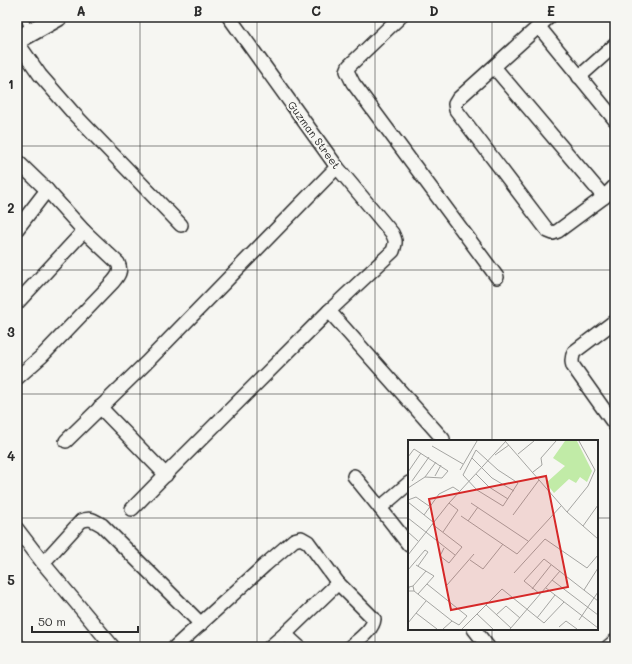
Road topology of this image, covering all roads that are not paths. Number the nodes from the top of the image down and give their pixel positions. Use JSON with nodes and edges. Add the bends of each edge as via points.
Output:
{"nodes":[{"id":1,"x":58,"y":17,"type":"edge"},
{"id":2,"x":229,"y":17,"type":"edge"},
{"id":3,"x":400,"y":17,"type":"edge"},
{"id":4,"x":549,"y":17,"type":"edge"},
{"id":5,"x":538,"y":26,"type":"junction"},
{"id":6,"x":22,"y":33,"type":"edge"},
{"id":7,"x":615,"y":46,"type":"edge"},
{"id":8,"x":494,"y":67,"type":"junction"},
{"id":9,"x":579,"y":77,"type":"junction"},
{"id":10,"x":615,"y":120,"type":"edge"},
{"id":11,"x":17,"y":161,"type":"edge"},
{"id":12,"x":337,"y":167,"type":"junction"},
{"id":13,"x":615,"y":186,"type":"edge"},
{"id":14,"x":47,"y":190,"type":"junction"},
{"id":15,"x":604,"y":197,"type":"junction"},
{"id":16,"x":181,"y":225,"type":"dead end"},
{"id":17,"x":17,"y":229,"type":"edge"},
{"id":18,"x":84,"y":231,"type":"junction"},
{"id":19,"x":497,"y":277,"type":"dead end"},
{"id":20,"x":17,"y":303,"type":"edge"},
{"id":21,"x":329,"y":310,"type":"junction"},
{"id":22,"x":615,"y":321,"type":"edge"},
{"id":23,"x":17,"y":378,"type":"edge"},
{"id":24,"x":100,"y":407,"type":"junction"},
{"id":25,"x":615,"y":425,"type":"edge"},
{"id":26,"x":443,"y":440,"type":"edge"},
{"id":27,"x":66,"y":442,"type":"dead end"},
{"id":28,"x":166,"y":475,"type":"junction"},
{"id":29,"x":354,"y":476,"type":"dead end"},
{"id":30,"x":408,"y":484,"type":"edge"},
{"id":31,"x":380,"y":508,"type":"junction"},
{"id":32,"x":132,"y":509,"type":"dead end"},
{"id":33,"x":17,"y":529,"type":"edge"},
{"id":34,"x":408,"y":544,"type":"edge"},
{"id":35,"x":43,"y":563,"type":"junction"},
{"id":36,"x":338,"y":583,"type":"junction"},
{"id":37,"x":201,"y":624,"type":"junction"},
{"id":38,"x":475,"y":630,"type":"edge"},
{"id":39,"x":285,"y":634,"type":"junction"},
{"id":40,"x":615,"y":641,"type":"edge"},
{"id":41,"x":17,"y":644,"type":"edge"},
{"id":42,"x":19,"y":647,"type":"edge"},
{"id":43,"x":113,"y":647,"type":"edge"},
{"id":44,"x":175,"y":647,"type":"edge"},
{"id":45,"x":270,"y":647,"type":"edge"},
{"id":46,"x":299,"y":647,"type":"edge"},
{"id":47,"x":350,"y":647,"type":"edge"},
{"id":48,"x":488,"y":647,"type":"edge"},
{"id":49,"x":608,"y":647,"type":"edge"}],
"edges":[{"from":1,"to":6,"type":"main road"},
{"from":2,"to":12,"type":"street","name":"Guzman Street"},
{"from":3,"to":19,"type":"street","via":[[348,66],[347,71],[353,84]]},
{"from":4,"to":5,"type":"street"},
{"from":5,"to":8,"type":"street"},
{"from":5,"to":9,"type":"street"},
{"from":6,"to":16,"type":"street","via":[[40,75]]},
{"from":7,"to":9,"type":"street"},
{"from":8,"to":15,"type":"street"},
{"from":8,"to":15,"type":"street","via":[[458,99],[455,104],[456,110],[543,226],[553,233],[558,231]]},
{"from":9,"to":10,"type":"street"},
{"from":11,"to":14,"type":"street"},
{"from":12,"to":21,"type":"street","name":"Guzman Street","via":[[396,240],[393,251]]},
{"from":12,"to":24,"type":"street"},
{"from":13,"to":15,"type":"street"},
{"from":14,"to":17,"type":"street"},
{"from":14,"to":18,"type":"street"},
{"from":18,"to":20,"type":"street"},
{"from":18,"to":23,"type":"street","via":[[118,263],[118,276],[42,356]]},
{"from":21,"to":26,"type":"street"},
{"from":21,"to":28,"type":"street"},
{"from":22,"to":25,"type":"street","via":[[574,352],[572,360],[573,366]]},
{"from":24,"to":27,"type":"street"},
{"from":24,"to":28,"type":"street"},
{"from":28,"to":32,"type":"street"},
{"from":29,"to":31,"type":"street"},
{"from":30,"to":31,"type":"street"},
{"from":31,"to":34,"type":"street"},
{"from":33,"to":35,"type":"street"},
{"from":35,"to":37,"type":"street","via":[[81,520],[92,519],[102,525]]},
{"from":35,"to":43,"type":"street"},
{"from":36,"to":37,"type":"street","via":[[308,542],[304,539],[294,540]]},
{"from":36,"to":39,"type":"street"},
{"from":36,"to":47,"type":"street","via":[[374,619],[372,627]]},
{"from":37,"to":44,"type":"street"},
{"from":38,"to":48,"type":"street"},
{"from":39,"to":45,"type":"street"},
{"from":39,"to":46,"type":"street"},
{"from":40,"to":49,"type":"street"},
{"from":41,"to":42,"type":"street"}]}
